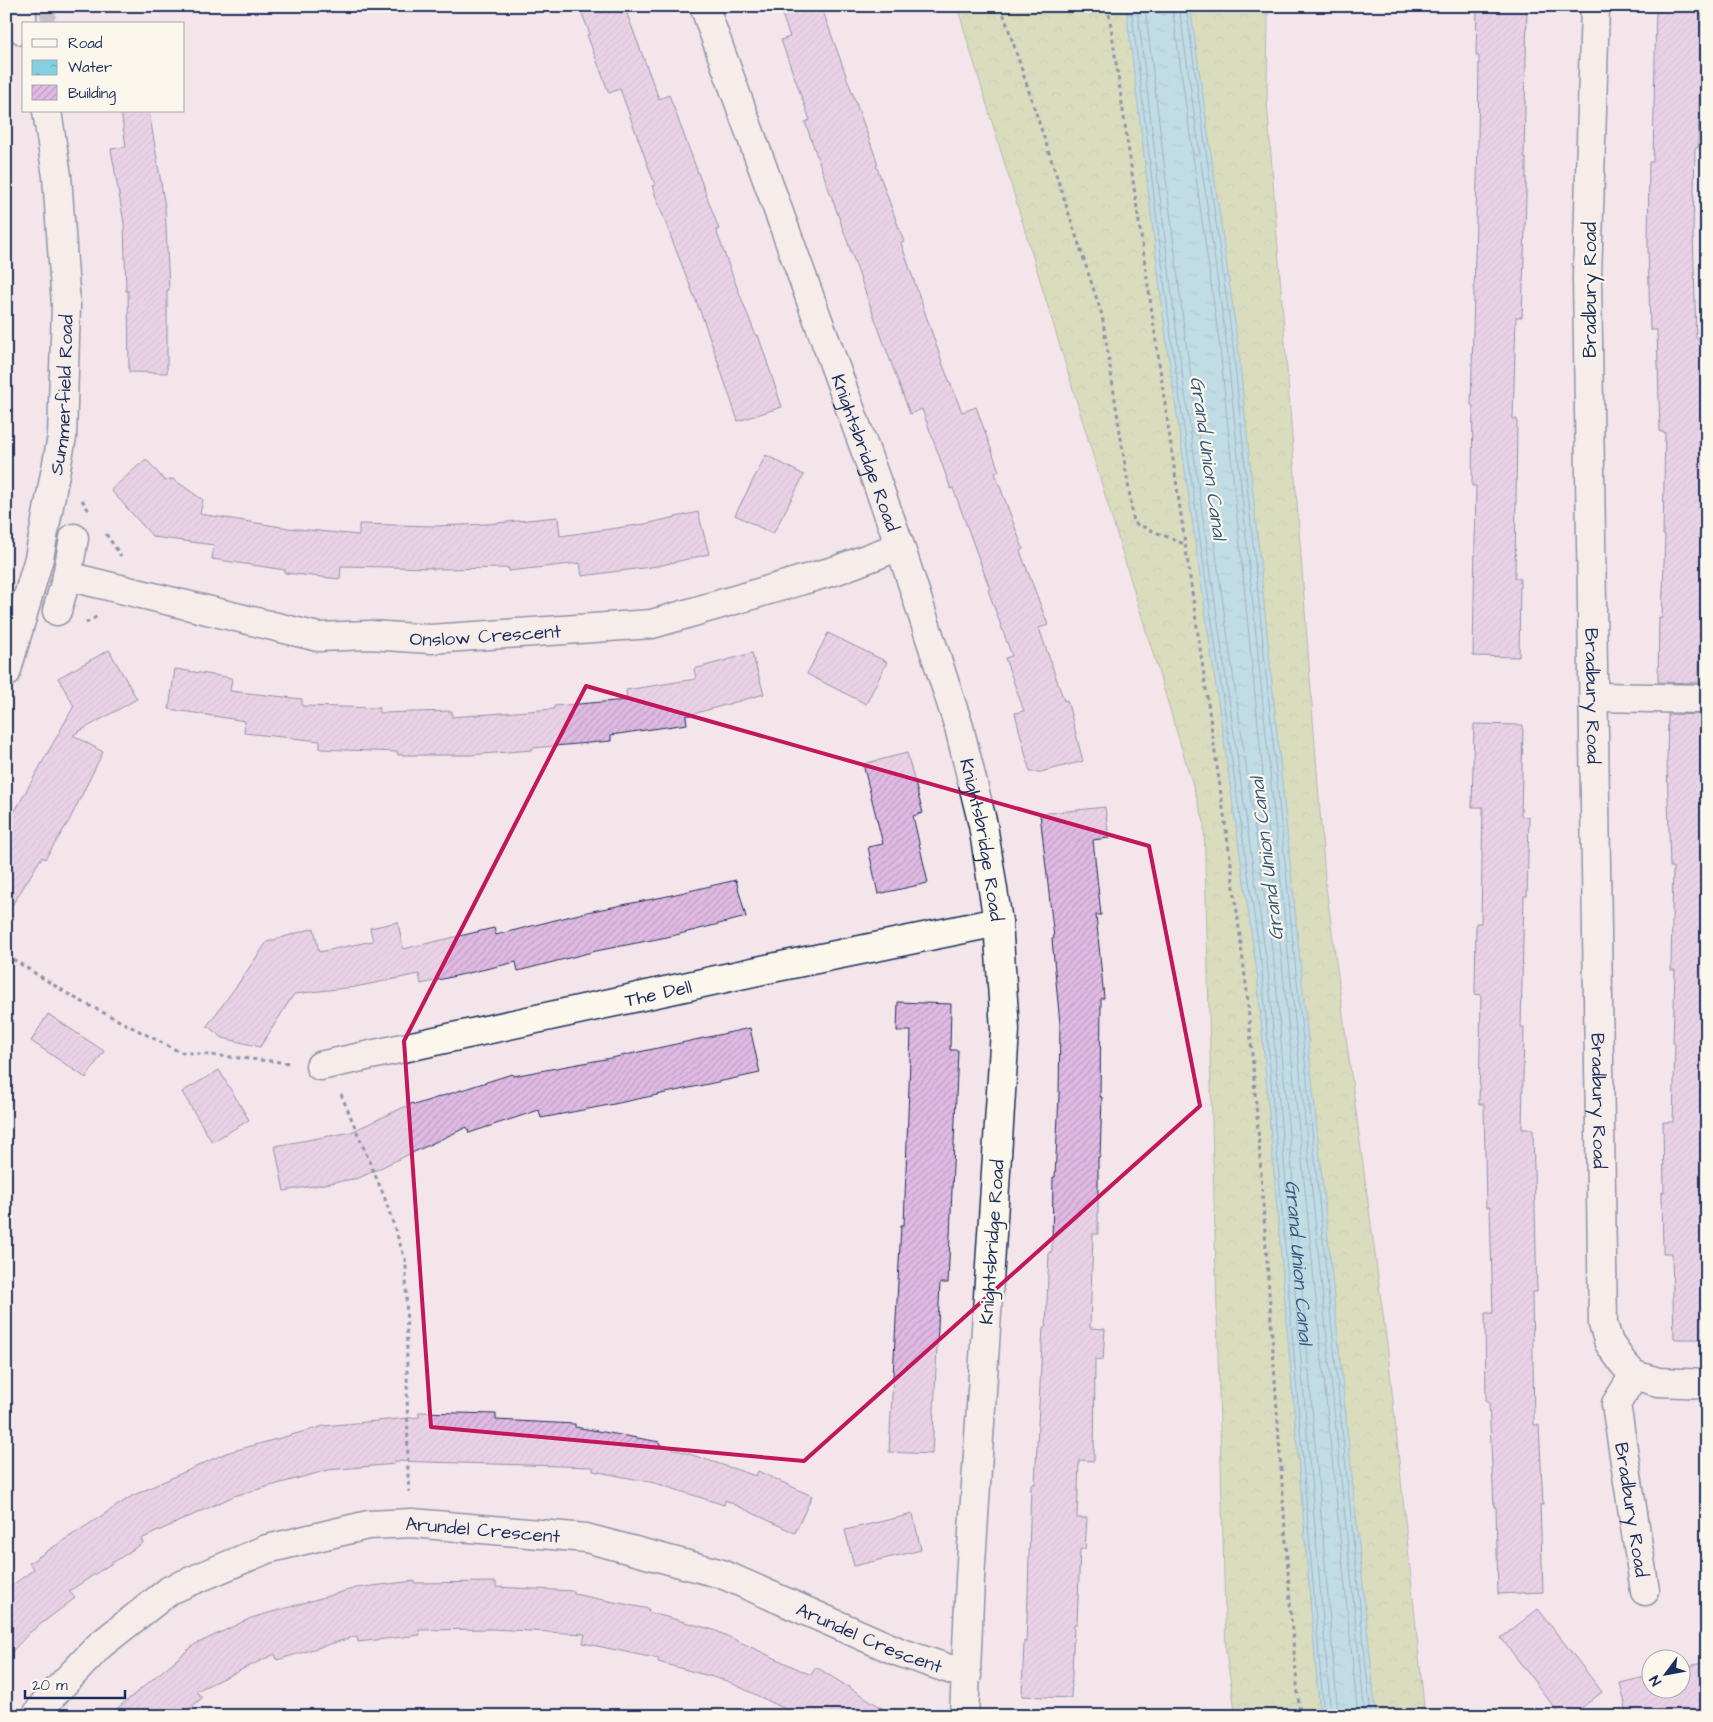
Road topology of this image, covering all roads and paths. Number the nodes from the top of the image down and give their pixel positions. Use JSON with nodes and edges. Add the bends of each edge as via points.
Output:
{"nodes":[{"id":1,"x":704,"y":6,"type":"edge"},
{"id":2,"x":1003,"y":6,"type":"edge"},
{"id":3,"x":1108,"y":6,"type":"edge"},
{"id":4,"x":1595,"y":6,"type":"edge"},
{"id":5,"x":47,"y":112,"type":"edge"},
{"id":6,"x":74,"y":538,"type":"dead end"},
{"id":7,"x":1185,"y":544,"type":"junction"},
{"id":8,"x":900,"y":546,"type":"junction"},
{"id":9,"x":67,"y":576,"type":"junction"},
{"id":10,"x":57,"y":611,"type":"dead end"},
{"id":11,"x":6,"y":673,"type":"edge"},
{"id":12,"x":1595,"y":697,"type":"junction"},
{"id":13,"x":1707,"y":700,"type":"edge"},
{"id":14,"x":998,"y":922,"type":"junction"},
{"id":15,"x":6,"y":955,"type":"edge"},
{"id":16,"x":324,"y":1065,"type":"junction"},
{"id":17,"x":1634,"y":1375,"type":"junction"},
{"id":18,"x":1707,"y":1384,"type":"edge"},
{"id":19,"x":412,"y":1523,"type":"junction"},
{"id":20,"x":1645,"y":1591,"type":"dead end"},
{"id":21,"x":967,"y":1675,"type":"junction"},
{"id":22,"x":36,"y":1716,"type":"edge"},
{"id":23,"x":964,"y":1716,"type":"edge"},
{"id":24,"x":1300,"y":1716,"type":"edge"}],
"edges":[{"from":1,"to":8,"type":"street","name":"Knightsbridge Road"},
{"from":2,"to":7,"type":"path","via":[[1102,315],[1134,523]]},
{"from":3,"to":7,"type":"path"},
{"from":4,"to":12,"type":"street","name":"Bradbury Road","via":[[1587,278]]},
{"from":5,"to":11,"type":"street","name":"Summerfield Road","via":[[57,176],[66,305],[62,437],[39,558]]},
{"from":6,"to":9,"type":"street"},
{"from":7,"to":24,"type":"path","via":[[1247,992]]},
{"from":8,"to":9,"type":"street","name":"Onslow Crescent","via":[[838,570],[652,624],[430,639],[318,636]]},
{"from":8,"to":14,"type":"street","name":"Knightsbridge Road","via":[[959,727],[983,826]]},
{"from":9,"to":10,"type":"street"},
{"from":12,"to":13,"type":"street"},
{"from":12,"to":17,"type":"street","name":"Bradbury Road","via":[[1603,1324],[1608,1343]]},
{"from":14,"to":16,"type":"street","name":"The Dell"},
{"from":14,"to":21,"type":"street","name":"Knightsbridge Road","via":[[1006,1030],[970,1570]]},
{"from":15,"to":16,"type":"path","via":[[73,997],[180,1052]]},
{"from":16,"to":19,"type":"path","via":[[384,1196],[406,1262],[408,1478]]},
{"from":17,"to":18,"type":"street","via":[[1658,1382]]},
{"from":17,"to":20,"type":"street","name":"Bradbury Road","via":[[1616,1404]]},
{"from":19,"to":21,"type":"street","name":"Arundel Crescent","via":[[586,1538],[722,1574],[899,1652]]},
{"from":19,"to":22,"type":"street","name":"Arundel Crescent","via":[[368,1525],[267,1549],[170,1590],[100,1645]]},
{"from":21,"to":23,"type":"street","name":"Knightsbridge Road"}]}
